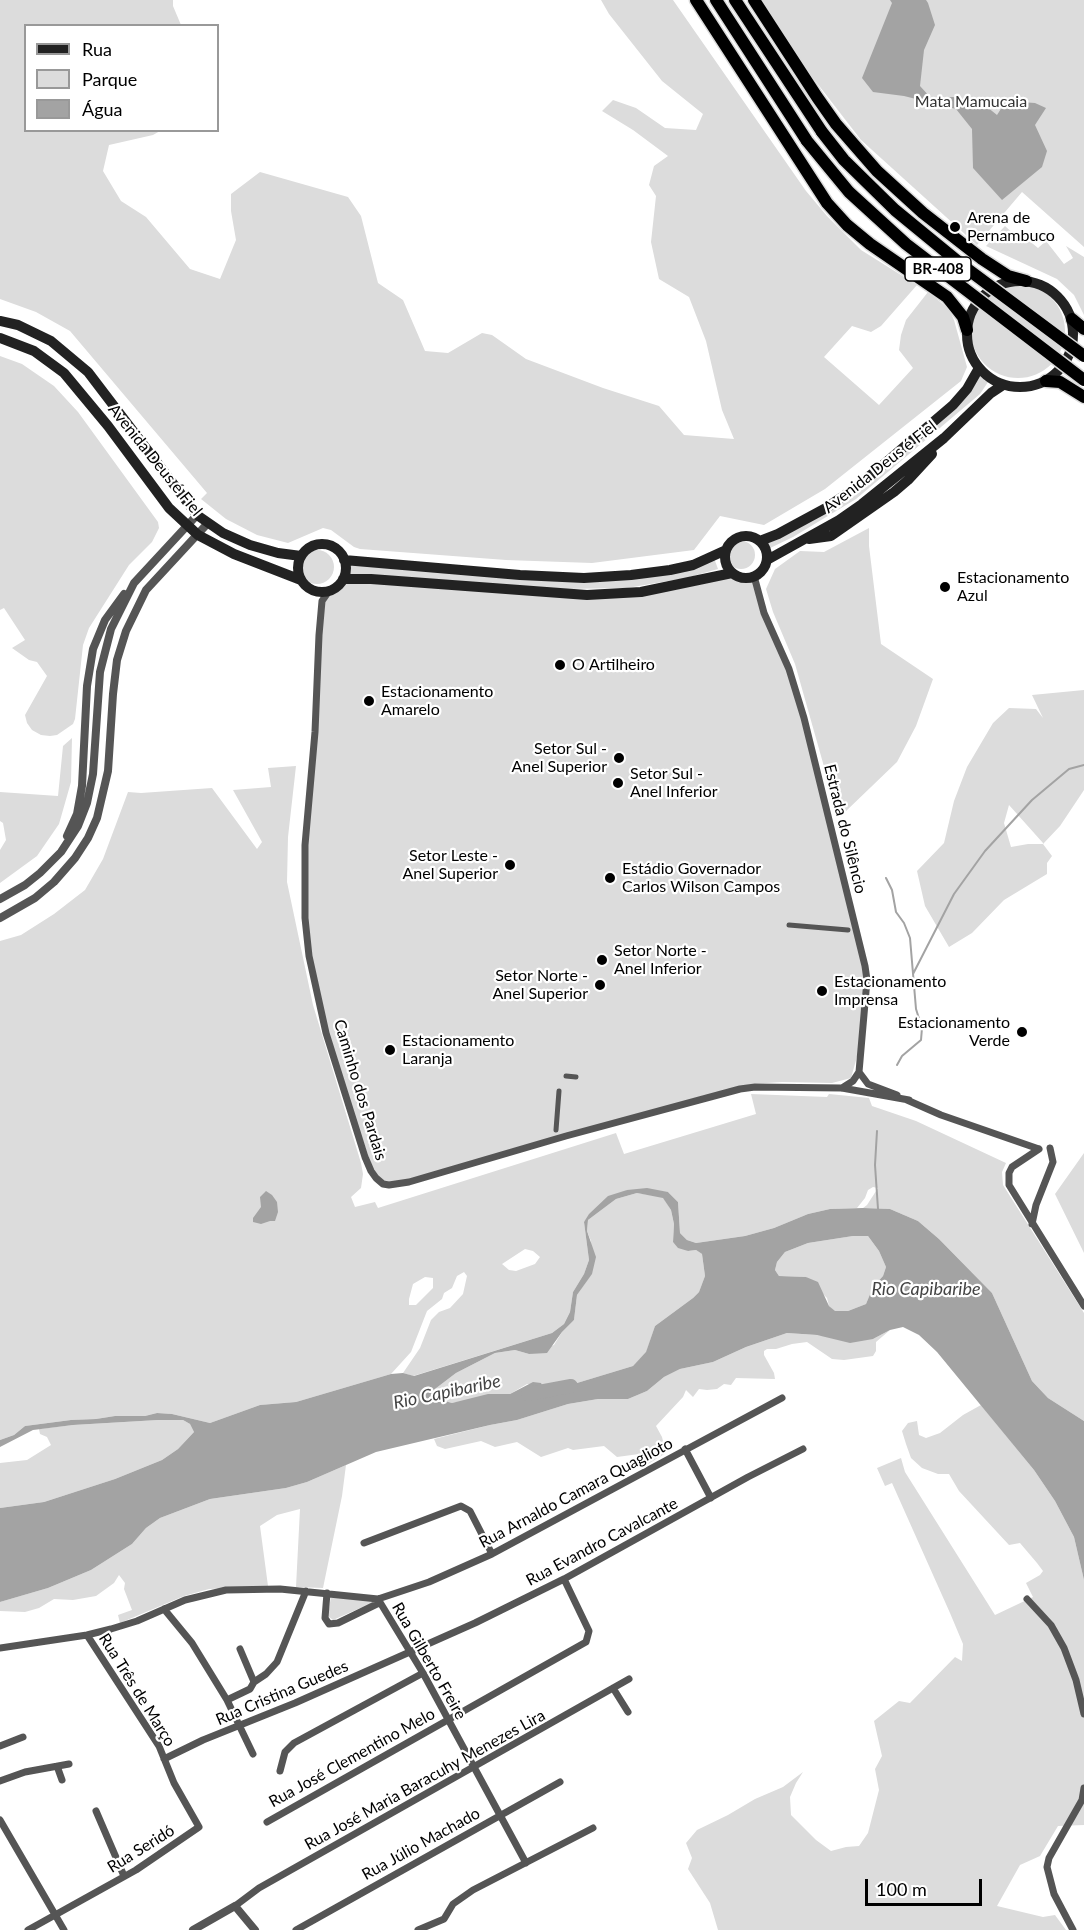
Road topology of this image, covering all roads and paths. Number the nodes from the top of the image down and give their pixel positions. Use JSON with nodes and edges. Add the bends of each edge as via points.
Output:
{"nodes":[{"id":1,"x":696,"y":0,"type":"edge"},
{"id":2,"x":716,"y":0,"type":"edge"},
{"id":3,"x":735,"y":0,"type":"edge"},
{"id":4,"x":754,"y":0,"type":"edge"},
{"id":5,"x":1026,"y":281,"type":"junction"},
{"id":6,"x":1072,"y":319,"type":"junction"},
{"id":7,"x":0,"y":321,"type":"edge"},
{"id":8,"x":1084,"y":329,"type":"edge"},
{"id":9,"x":967,"y":330,"type":"junction"},
{"id":10,"x":1,"y":339,"type":"edge"},
{"id":11,"x":1084,"y":356,"type":"edge"},
{"id":12,"x":979,"y":368,"type":"junction"},
{"id":13,"x":1084,"y":380,"type":"edge"},
{"id":14,"x":1046,"y":381,"type":"junction"},
{"id":15,"x":1004,"y":385,"type":"junction"},
{"id":16,"x":1084,"y":397,"type":"edge"},
{"id":17,"x":197,"y":514,"type":"junction"},
{"id":18,"x":208,"y":523,"type":"junction"},
{"id":19,"x":187,"y":526,"type":"junction"},
{"id":20,"x":198,"y":535,"type":"junction"},
{"id":21,"x":760,"y":541,"type":"junction"},
{"id":22,"x":726,"y":550,"type":"junction"},
{"id":23,"x":301,"y":556,"type":"junction"},
{"id":24,"x":344,"y":560,"type":"junction"},
{"id":25,"x":767,"y":560,"type":"junction"},
{"id":26,"x":732,"y":573,"type":"junction"},
{"id":27,"x":754,"y":576,"type":"junction"},
{"id":28,"x":343,"y":579,"type":"junction"},
{"id":29,"x":301,"y":580,"type":"junction"},
{"id":30,"x":320,"y":596,"type":"junction"},
{"id":31,"x":0,"y":899,"type":"edge"},
{"id":32,"x":0,"y":918,"type":"edge"},
{"id":33,"x":789,"y":925,"type":"dead end"},
{"id":34,"x":848,"y":930,"type":"dead end"},
{"id":35,"x":859,"y":1071,"type":"junction"},
{"id":36,"x":566,"y":1076,"type":"dead end"},
{"id":37,"x":576,"y":1077,"type":"dead end"},
{"id":38,"x":842,"y":1088,"type":"junction"},
{"id":39,"x":559,"y":1091,"type":"dead end"},
{"id":40,"x":909,"y":1100,"type":"junction"},
{"id":41,"x":556,"y":1130,"type":"dead end"},
{"id":42,"x":1050,"y":1148,"type":"dead end"},
{"id":43,"x":1032,"y":1224,"type":"junction"},
{"id":44,"x":1084,"y":1306,"type":"edge"},
{"id":45,"x":782,"y":1398,"type":"dead end"},
{"id":46,"x":685,"y":1449,"type":"junction"},
{"id":47,"x":803,"y":1449,"type":"dead end"},
{"id":48,"x":711,"y":1498,"type":"junction"},
{"id":49,"x":364,"y":1544,"type":"dead end"},
{"id":50,"x":492,"y":1554,"type":"junction"},
{"id":51,"x":564,"y":1579,"type":"junction"},
{"id":52,"x":306,"y":1591,"type":"junction"},
{"id":53,"x":327,"y":1593,"type":"junction"},
{"id":54,"x":1027,"y":1599,"type":"dead end"},
{"id":55,"x":378,"y":1601,"type":"junction"},
{"id":56,"x":164,"y":1609,"type":"junction"},
{"id":57,"x":87,"y":1635,"type":"junction"},
{"id":58,"x":0,"y":1648,"type":"edge"},
{"id":59,"x":240,"y":1649,"type":"dead end"},
{"id":60,"x":410,"y":1653,"type":"junction"},
{"id":61,"x":423,"y":1673,"type":"junction"},
{"id":62,"x":629,"y":1679,"type":"dead end"},
{"id":63,"x":254,"y":1682,"type":"junction"},
{"id":64,"x":613,"y":1688,"type":"junction"},
{"id":65,"x":227,"y":1700,"type":"junction"},
{"id":66,"x":628,"y":1712,"type":"dead end"},
{"id":67,"x":1084,"y":1714,"type":"edge"},
{"id":68,"x":448,"y":1720,"type":"junction"},
{"id":69,"x":240,"y":1726,"type":"junction"},
{"id":70,"x":23,"y":1737,"type":"dead end"},
{"id":71,"x":0,"y":1746,"type":"edge"},
{"id":72,"x":253,"y":1754,"type":"dead end"},
{"id":73,"x":164,"y":1759,"type":"junction"},
{"id":74,"x":69,"y":1764,"type":"dead end"},
{"id":75,"x":57,"y":1766,"type":"junction"},
{"id":76,"x":475,"y":1768,"type":"junction"},
{"id":77,"x":280,"y":1771,"type":"dead end"},
{"id":78,"x":62,"y":1780,"type":"dead end"},
{"id":79,"x":0,"y":1781,"type":"edge"},
{"id":80,"x":560,"y":1782,"type":"dead end"},
{"id":81,"x":1084,"y":1788,"type":"edge"},
{"id":82,"x":96,"y":1811,"type":"dead end"},
{"id":83,"x":500,"y":1815,"type":"junction"},
{"id":84,"x":0,"y":1820,"type":"edge"},
{"id":85,"x":267,"y":1822,"type":"dead end"},
{"id":86,"x":594,"y":1828,"type":"dead end"},
{"id":87,"x":525,"y":1863,"type":"junction"},
{"id":88,"x":124,"y":1876,"type":"junction"},
{"id":89,"x":235,"y":1906,"type":"junction"},
{"id":90,"x":55,"y":1914,"type":"junction"},
{"id":91,"x":28,"y":1930,"type":"edge"},
{"id":92,"x":64,"y":1930,"type":"edge"},
{"id":93,"x":194,"y":1930,"type":"edge"},
{"id":94,"x":255,"y":1930,"type":"edge"},
{"id":95,"x":296,"y":1930,"type":"edge"},
{"id":96,"x":418,"y":1930,"type":"edge"},
{"id":97,"x":1073,"y":1930,"type":"edge"}],
"edges":[{"from":1,"to":9,"type":"highway","via":[[827,203],[870,244],[947,297],[963,317]]},
{"from":2,"to":13,"type":"highway","number":"BR-408","bridge":true,"via":[[807,141],[849,192],[906,244]]},
{"from":3,"to":11,"type":"highway","number":"BR-408","bridge":true,"via":[[844,160],[895,210],[962,265]]},
{"from":4,"to":5,"type":"highway","via":[[817,97],[877,171],[982,259],[1008,276]]},
{"from":5,"to":6,"type":"main road","via":[[1055,293]]},
{"from":5,"to":9,"type":"main road","via":[[993,288],[973,307]]},
{"from":6,"to":8,"type":"highway"},
{"from":6,"to":14,"type":"main road","via":[[1070,355]]},
{"from":7,"to":17,"type":"main road","name":"Avenida Deus é Fiel","via":[[51,341],[88,372]]},
{"from":9,"to":12,"type":"main road","via":[[969,350]]},
{"from":10,"to":19,"type":"main road","name":"Avenida Deus é Fiel","via":[[34,351],[64,373]]},
{"from":12,"to":15,"type":"main road"},
{"from":12,"to":21,"type":"main road","name":"Avenida Deus é Fiel","via":[[968,389],[953,405],[851,491],[801,522]]},
{"from":14,"to":15,"type":"main road","via":[[1018,388]]},
{"from":14,"to":16,"type":"highway","via":[[1060,382]]},
{"from":15,"to":25,"type":"main road","name":"Avenida Deus é Fiel","via":[[862,504]]},
{"from":17,"to":18,"type":"main road","name":"Avenida Deus é Fiel"},
{"from":17,"to":19,"type":"street"},
{"from":18,"to":20,"type":"street"},
{"from":18,"to":23,"type":"main road","name":"Avenida Deus é Fiel","via":[[250,545]]},
{"from":19,"to":20,"type":"main road","name":"Avenida Deus é Fiel"},
{"from":19,"to":31,"type":"street","via":[[134,583],[117,614],[102,658],[93,774],[78,826],[61,852],[25,885]]},
{"from":20,"to":29,"type":"main road","name":"Avenida Deus é Fiel"},
{"from":20,"to":32,"type":"street","via":[[146,590],[126,631],[117,660],[106,780],[88,838],[54,882]]},
{"from":21,"to":22,"type":"main road","via":[[741,537],[734,539]]},
{"from":21,"to":25,"type":"main road"},
{"from":22,"to":24,"type":"main road","via":[[693,565],[670,570],[584,578]]},
{"from":22,"to":26,"type":"main road","via":[[725,562]]},
{"from":23,"to":24,"type":"main road","via":[[311,547],[324,545],[336,549]]},
{"from":23,"to":29,"type":"main road"},
{"from":24,"to":28,"type":"main road"},
{"from":25,"to":27,"type":"main road"},
{"from":26,"to":27,"type":"main road","via":[[741,578]]},
{"from":26,"to":28,"type":"main road","via":[[641,591],[586,595]]},
{"from":27,"to":35,"type":"street","name":"Estrada do Silêncio","via":[[804,718],[865,966]]},
{"from":28,"to":30,"type":"main road"},
{"from":29,"to":30,"type":"main road"},
{"from":30,"to":38,"type":"street","name":"Caminho dos Pardais","via":[[305,845],[305,918],[326,1033],[365,1157],[376,1178],[389,1185],[409,1182],[740,1089]]},
{"from":33,"to":34,"type":"street"},
{"from":35,"to":38,"type":"street"},
{"from":35,"to":40,"type":"street","via":[[868,1084]]},
{"from":36,"to":37,"type":"street"},
{"from":38,"to":40,"type":"street","name":"Caminho dos Pardais"},
{"from":39,"to":41,"type":"street"},
{"from":40,"to":43,"type":"street","via":[[1040,1149],[1012,1167],[1007,1179]]},
{"from":42,"to":43,"type":"street","via":[[1053,1162]]},
{"from":43,"to":44,"type":"street"},
{"from":45,"to":46,"type":"street","name":"Rua Arnaldo Camara Quaglioto"},
{"from":46,"to":48,"type":"street"},
{"from":46,"to":50,"type":"street","name":"Rua Arnaldo Camara Quaglioto"},
{"from":47,"to":48,"type":"street","name":"Rua Evandro Cavalcante"},
{"from":48,"to":51,"type":"street","name":"Rua Evandro Cavalcante"},
{"from":49,"to":50,"type":"street","via":[[461,1506],[470,1511]]},
{"from":50,"to":55,"type":"street","name":"Rua Arnaldo Camara Quaglioto"},
{"from":51,"to":60,"type":"street","name":"Rua Evandro Cavalcante"},
{"from":51,"to":68,"type":"street","name":"Rua José Clementino Melo","via":[[589,1630],[588,1640]]},
{"from":52,"to":53,"type":"street"},
{"from":52,"to":56,"type":"street","via":[[226,1590]]},
{"from":52,"to":63,"type":"street","via":[[277,1662]]},
{"from":53,"to":55,"type":"street"},
{"from":53,"to":55,"type":"street","name":"Rua Arnaldo Camara Quaglioto","via":[[328,1624],[338,1623]]},
{"from":54,"to":67,"type":"street","via":[[1051,1625],[1064,1648]]},
{"from":55,"to":60,"type":"street","name":"Rua Gilberto Freire"},
{"from":56,"to":57,"type":"street","via":[[126,1625]]},
{"from":56,"to":65,"type":"street","via":[[192,1643]]},
{"from":57,"to":58,"type":"street"},
{"from":57,"to":73,"type":"street","name":"Rua Três de Março"},
{"from":59,"to":63,"type":"street"},
{"from":60,"to":61,"type":"street","name":"Rua Gilberto Freire"},
{"from":60,"to":69,"type":"street","name":"Rua Cristina Guedes"},
{"from":61,"to":68,"type":"street","name":"Rua Gilberto Freire"},
{"from":61,"to":77,"type":"street","via":[[294,1743],[285,1752]]},
{"from":62,"to":64,"type":"street","name":"Rua José Maria Baracuhy Menezes Lira"},
{"from":63,"to":65,"type":"street","via":[[250,1689]]},
{"from":64,"to":66,"type":"street"},
{"from":64,"to":76,"type":"street","name":"Rua José Maria Baracuhy Menezes Lira"},
{"from":65,"to":69,"type":"street"},
{"from":68,"to":76,"type":"street","name":"Rua Gilberto Freire"},
{"from":68,"to":85,"type":"street","name":"Rua José Clementino Melo"},
{"from":69,"to":72,"type":"street"},
{"from":69,"to":73,"type":"street","name":"Rua Cristina Guedes"},
{"from":70,"to":71,"type":"street"},
{"from":73,"to":88,"type":"street","name":"Rua Seridó","via":[[199,1827]]},
{"from":74,"to":75,"type":"street"},
{"from":75,"to":78,"type":"street"},
{"from":75,"to":79,"type":"street"},
{"from":76,"to":83,"type":"street","name":"Rua Gilberto Freire"},
{"from":76,"to":89,"type":"street","name":"Rua José Maria Baracuhy Menezes Lira","via":[[259,1888]]},
{"from":80,"to":83,"type":"street","name":"Rua Júlio Machado"},
{"from":81,"to":97,"type":"street","via":[[1082,1800],[1047,1867],[1054,1894]]},
{"from":82,"to":88,"type":"street"},
{"from":83,"to":87,"type":"street","name":"Rua Gilberto Freire"},
{"from":83,"to":95,"type":"street","name":"Rua Júlio Machado"},
{"from":84,"to":90,"type":"street"},
{"from":86,"to":87,"type":"street"},
{"from":87,"to":96,"type":"street","via":[[461,1898],[445,1916]]},
{"from":88,"to":90,"type":"street","name":"Rua Seridó"},
{"from":89,"to":93,"type":"street"},
{"from":89,"to":94,"type":"street"},
{"from":90,"to":91,"type":"street","name":"Rua Seridó"},
{"from":90,"to":92,"type":"street"}]}
